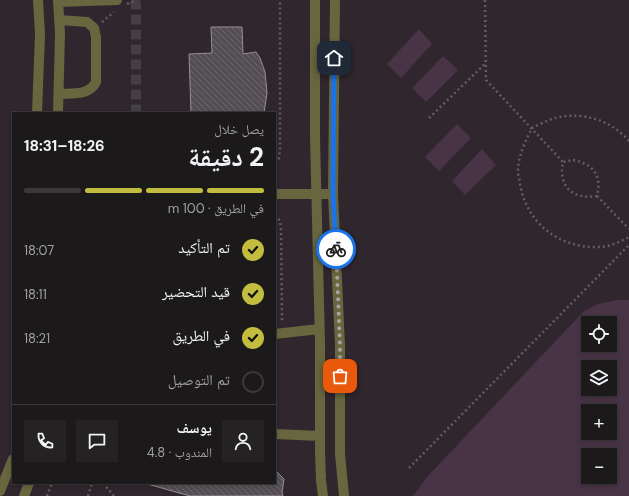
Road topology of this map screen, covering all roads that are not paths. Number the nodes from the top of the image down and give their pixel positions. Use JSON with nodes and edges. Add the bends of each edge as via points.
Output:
{"nodes":[{"id":1,"x":38,"y":0,"type":"edge"},
{"id":2,"x":118,"y":0,"type":"edge"},
{"id":3,"x":315,"y":0,"type":"edge"},
{"id":4,"x":335,"y":0,"type":"edge"},
{"id":5,"x":58,"y":1,"type":"edge"},
{"id":6,"x":59,"y":20,"type":"junction"},
{"id":7,"x":59,"y":94,"type":"junction"},
{"id":8,"x":37,"y":112,"type":"edge"},
{"id":9,"x":58,"y":112,"type":"edge"},
{"id":10,"x":276,"y":194,"type":"edge"},
{"id":11,"x":316,"y":194,"type":"junction"},
{"id":12,"x":333,"y":194,"type":"junction"},
{"id":13,"x":319,"y":329,"type":"junction"},
{"id":14,"x":278,"y":333,"type":"edge"},
{"id":15,"x":276,"y":434,"type":"edge"},
{"id":16,"x":320,"y":436,"type":"junction"},
{"id":17,"x":12,"y":461,"type":"edge"},
{"id":18,"x":6,"y":476,"type":"edge"},
{"id":19,"x":27,"y":484,"type":"edge"},
{"id":20,"x":0,"y":491,"type":"edge"},
{"id":21,"x":24,"y":496,"type":"edge"},
{"id":22,"x":324,"y":496,"type":"edge"},
{"id":23,"x":344,"y":496,"type":"edge"}],
"edges":[{"from":1,"to":8,"type":"street","via":[[40,34]]},
{"from":2,"to":5,"type":"street"},
{"from":3,"to":11,"type":"street"},
{"from":4,"to":12,"type":"street"},
{"from":5,"to":6,"type":"street"},
{"from":6,"to":7,"type":"street"},
{"from":6,"to":7,"type":"street","via":[[87,22],[94,28],[96,82],[91,90],[82,93]]},
{"from":7,"to":9,"type":"street"},
{"from":10,"to":11,"type":"street"},
{"from":11,"to":12,"type":"street"},
{"from":11,"to":13,"type":"street"},
{"from":12,"to":23,"type":"street","via":[[340,345],[340,454]]},
{"from":13,"to":14,"type":"street"},
{"from":13,"to":16,"type":"street"},
{"from":15,"to":16,"type":"street"},
{"from":16,"to":22,"type":"street"},
{"from":17,"to":18,"type":"street"},
{"from":18,"to":20,"type":"street"},
{"from":19,"to":21,"type":"street"}]}
